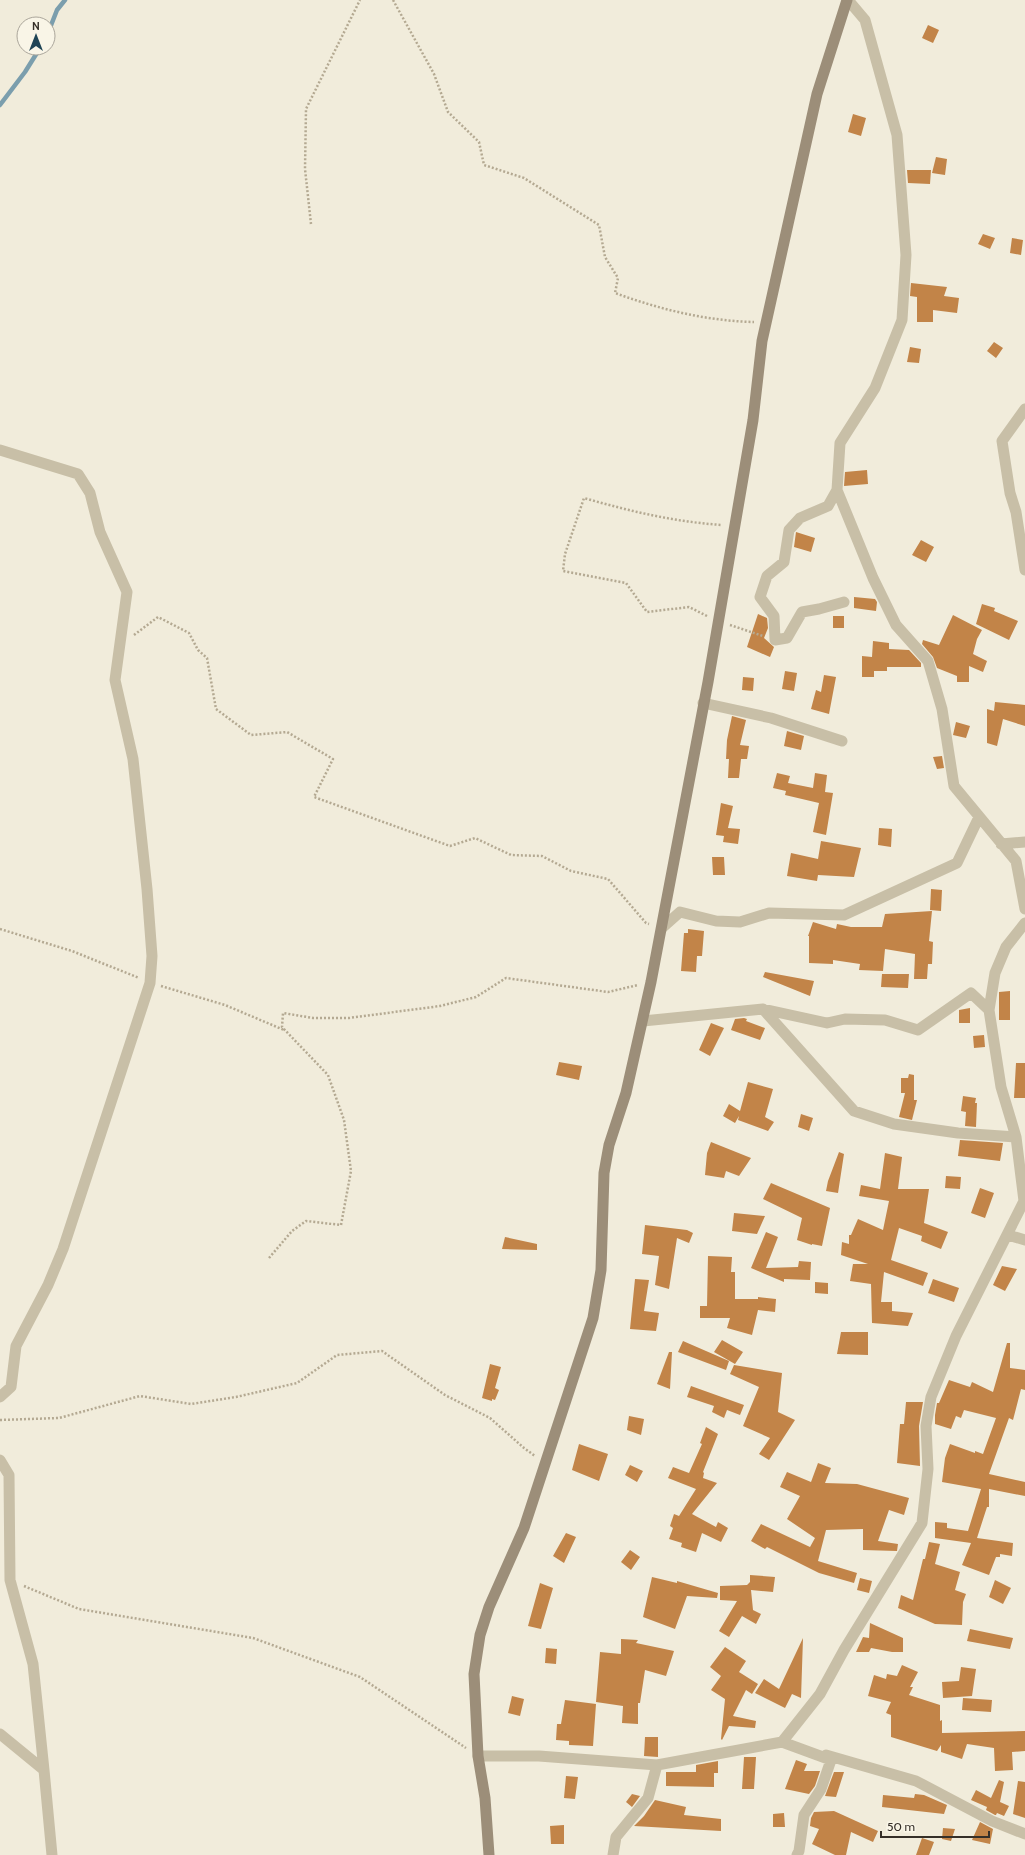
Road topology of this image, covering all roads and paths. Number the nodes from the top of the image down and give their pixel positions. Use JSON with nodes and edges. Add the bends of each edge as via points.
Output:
{"nodes":[{"id":1,"x":360,"y":0,"type":"edge"},
{"id":2,"x":393,"y":0,"type":"edge"},
{"id":3,"x":847,"y":0,"type":"edge"},
{"id":4,"x":311,"y":224,"type":"dead end"},
{"id":5,"x":766,"y":322,"type":"junction"},
{"id":6,"x":1025,"y":409,"type":"edge"},
{"id":7,"x":0,"y":450,"type":"edge"},
{"id":8,"x":837,"y":490,"type":"junction"},
{"id":9,"x":735,"y":526,"type":"junction"},
{"id":10,"x":1025,"y":570,"type":"edge"},
{"id":11,"x":844,"y":602,"type":"dead end"},
{"id":12,"x":719,"y":622,"type":"junction"},
{"id":13,"x":775,"y":640,"type":"junction"},
{"id":14,"x":120,"y":646,"type":"junction"},
{"id":15,"x":703,"y":704,"type":"junction"},
{"id":16,"x":842,"y":742,"type":"dead end"},
{"id":17,"x":979,"y":817,"type":"junction"},
{"id":18,"x":1025,"y":842,"type":"edge"},
{"id":19,"x":1001,"y":844,"type":"junction"},
{"id":20,"x":1025,"y":909,"type":"edge"},
{"id":21,"x":1025,"y":923,"type":"edge"},
{"id":22,"x":662,"y":928,"type":"junction"},
{"id":23,"x":651,"y":982,"type":"junction"},
{"id":24,"x":763,"y":1009,"type":"junction"},
{"id":25,"x":989,"y":1010,"type":"junction"},
{"id":26,"x":643,"y":1021,"type":"junction"},
{"id":27,"x":1016,"y":1136,"type":"junction"},
{"id":28,"x":1008,"y":1235,"type":"junction"},
{"id":29,"x":1025,"y":1240,"type":"edge"},
{"id":30,"x":269,"y":1258,"type":"dead end"},
{"id":31,"x":0,"y":1397,"type":"edge"},
{"id":32,"x":0,"y":1420,"type":"edge"},
{"id":33,"x":0,"y":1460,"type":"edge"},
{"id":34,"x":545,"y":1462,"type":"junction"},
{"id":35,"x":10,"y":1580,"type":"junction"},
{"id":36,"x":0,"y":1734,"type":"edge"},
{"id":37,"x":782,"y":1742,"type":"junction"},
{"id":38,"x":478,"y":1756,"type":"junction"},
{"id":39,"x":657,"y":1765,"type":"junction"},
{"id":40,"x":44,"y":1770,"type":"junction"},
{"id":41,"x":1025,"y":1834,"type":"edge"},
{"id":42,"x":52,"y":1855,"type":"edge"},
{"id":43,"x":489,"y":1855,"type":"edge"},
{"id":44,"x":612,"y":1855,"type":"edge"},
{"id":45,"x":798,"y":1855,"type":"edge"}],
"edges":[{"from":1,"to":4,"type":"path","via":[[306,108],[305,170]]},
{"from":2,"to":5,"type":"path","via":[[434,74],[448,112],[479,142],[484,165],[524,178],[599,225],[605,258],[618,278],[615,293],[648,305],[726,322]]},
{"from":3,"to":5,"type":"main road","via":[[818,94]]},
{"from":3,"to":8,"type":"street","via":[[865,20],[897,135],[906,255],[902,320],[876,388],[840,443]]},
{"from":5,"to":9,"type":"main road"},
{"from":6,"to":10,"type":"street","via":[[1002,441]]},
{"from":7,"to":14,"type":"street","via":[[78,474],[90,493],[100,532],[127,592]]},
{"from":8,"to":13,"type":"street","via":[[828,506],[800,518],[789,530],[784,562],[767,576],[760,597],[774,616]]},
{"from":8,"to":17,"type":"street","via":[[873,578],[896,624],[928,661],[942,709],[954,786]]},
{"from":9,"to":12,"type":"main road"},
{"from":9,"to":12,"type":"path","via":[[702,524],[630,511],[584,498],[564,560],[563,571],[626,583],[647,612],[689,607]]},
{"from":11,"to":13,"type":"street","via":[[802,612],[787,638]]},
{"from":12,"to":13,"type":"path"},
{"from":12,"to":15,"type":"main road"},
{"from":14,"to":22,"type":"path","via":[[158,617],[189,633],[198,650],[207,658],[216,709],[251,735],[287,732],[333,759],[314,797],[450,846],[476,838],[511,855],[542,856],[571,871],[608,879],[646,923]]},
{"from":14,"to":31,"type":"street","via":[[115,680],[133,759],[148,889],[152,956],[150,982],[64,1249],[16,1346],[11,1387]]},
{"from":15,"to":16,"type":"street","via":[[771,718]]},
{"from":15,"to":22,"type":"main road"},
{"from":17,"to":19,"type":"street"},
{"from":17,"to":22,"type":"street","via":[[957,863],[844,915],[769,913],[740,922],[716,921],[680,912]]},
{"from":18,"to":19,"type":"street"},
{"from":19,"to":20,"type":"street","via":[[1016,861]]},
{"from":21,"to":25,"type":"street","via":[[1006,947],[997,967]]},
{"from":22,"to":23,"type":"main road"},
{"from":23,"to":26,"type":"main road"},
{"from":23,"to":30,"type":"path","via":[[608,992],[506,978],[476,997],[440,1006],[349,1018],[313,1018],[283,1013],[282,1028],[328,1075],[344,1120],[351,1171],[341,1225],[306,1221],[292,1231]]},
{"from":24,"to":25,"type":"street","via":[[827,1023],[845,1019],[885,1020],[918,1030],[970,993]]},
{"from":24,"to":26,"type":"street"},
{"from":24,"to":27,"type":"street","via":[[854,1111],[894,1124],[958,1133]]},
{"from":25,"to":27,"type":"street","via":[[1001,1087]]},
{"from":26,"to":34,"type":"main road","via":[[626,1092],[609,1145],[604,1173],[601,1270],[593,1318]]},
{"from":27,"to":28,"type":"street","via":[[1024,1201]]},
{"from":28,"to":29,"type":"street"},
{"from":28,"to":37,"type":"street","via":[[956,1336],[931,1397],[926,1426],[928,1469],[922,1523],[820,1694]]},
{"from":32,"to":34,"type":"path","via":[[59,1418],[140,1396],[191,1404],[236,1397],[297,1383],[337,1355],[382,1351],[445,1395],[490,1418],[524,1448]]},
{"from":33,"to":35,"type":"street","via":[[9,1475]]},
{"from":34,"to":38,"type":"main road","via":[[524,1528],[489,1607],[480,1635],[474,1674]]},
{"from":35,"to":38,"type":"path","via":[[79,1609],[253,1638],[360,1677]]},
{"from":35,"to":40,"type":"street","via":[[33,1664]]},
{"from":36,"to":40,"type":"street"},
{"from":37,"to":39,"type":"street"},
{"from":37,"to":41,"type":"street","via":[[916,1782],[992,1821]]},
{"from":37,"to":45,"type":"street","via":[[831,1760],[821,1789],[804,1815]]},
{"from":38,"to":39,"type":"street","via":[[538,1756]]},
{"from":38,"to":43,"type":"main road","via":[[485,1798]]},
{"from":39,"to":44,"type":"street","via":[[648,1798],[616,1837]]},
{"from":40,"to":42,"type":"street"}]}
